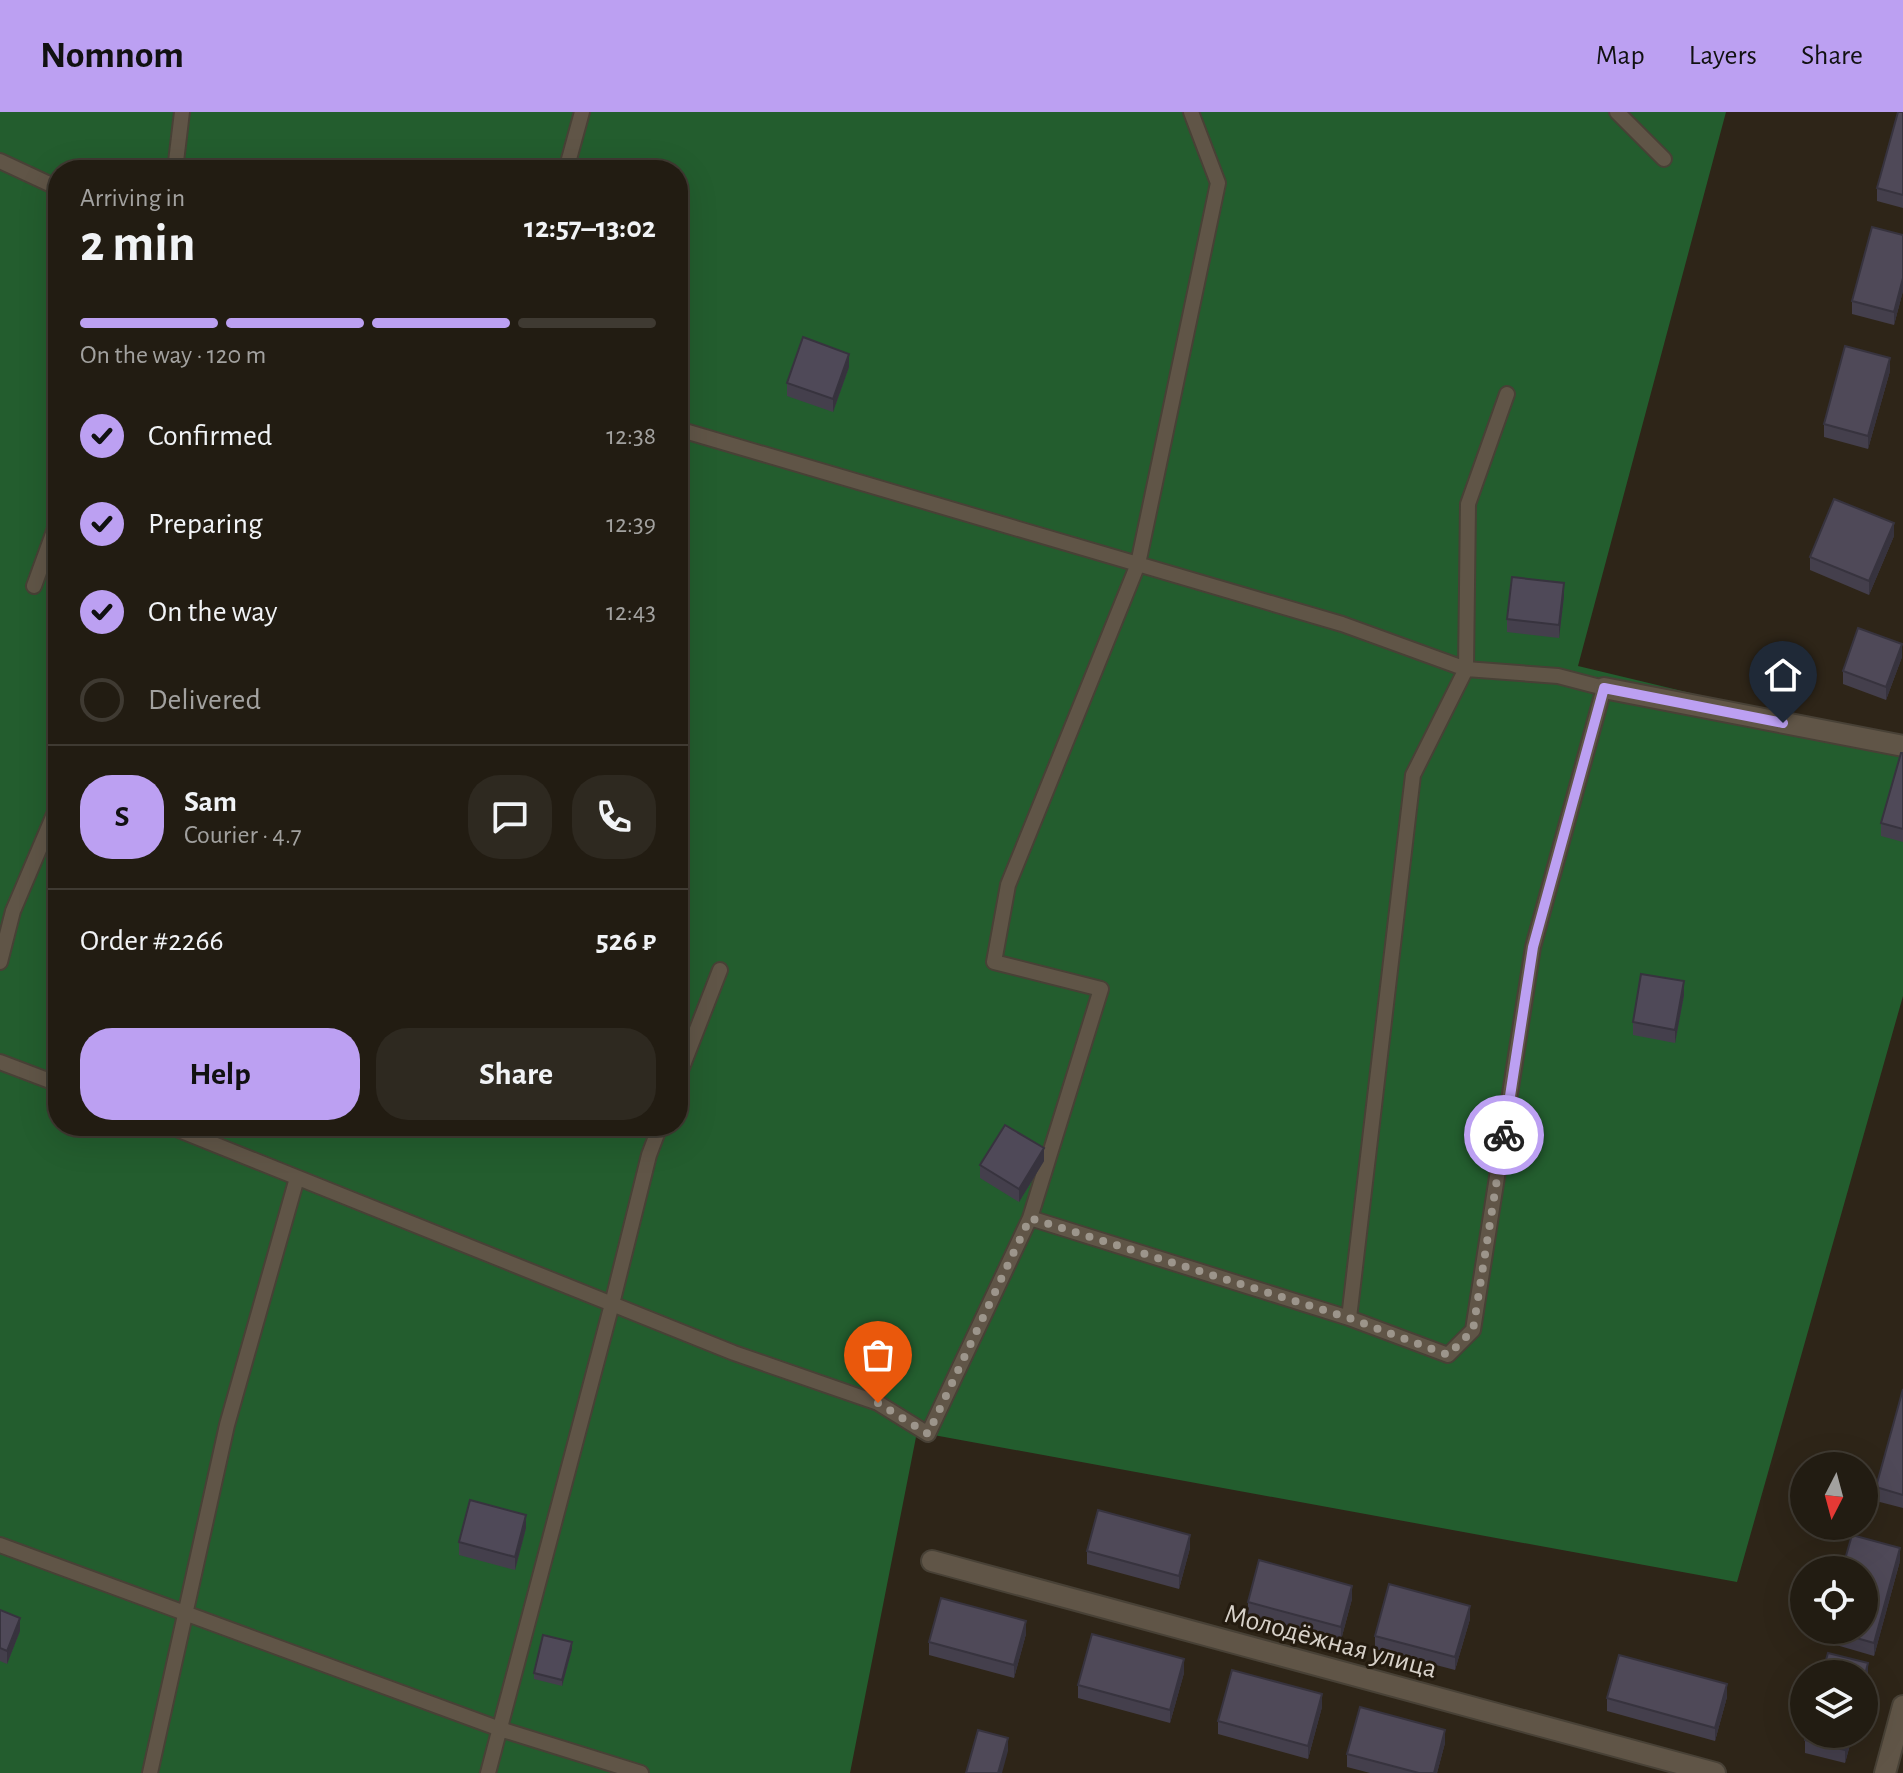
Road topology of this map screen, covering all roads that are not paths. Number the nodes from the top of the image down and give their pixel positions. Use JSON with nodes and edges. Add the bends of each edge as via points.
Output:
{"nodes":[{"id":1,"x":182,"y":112,"type":"edge"},
{"id":2,"x":582,"y":112,"type":"edge"},
{"id":3,"x":1191,"y":112,"type":"edge"},
{"id":4,"x":1617,"y":112,"type":"edge"},
{"id":5,"x":1664,"y":159,"type":"dead end"},
{"id":6,"x":176,"y":160,"type":"edge"},
{"id":7,"x":569,"y":160,"type":"edge"},
{"id":8,"x":0,"y":161,"type":"edge"},
{"id":9,"x":48,"y":183,"type":"edge"},
{"id":10,"x":1507,"y":394,"type":"dead end"},
{"id":11,"x":688,"y":432,"type":"edge"},
{"id":12,"x":48,"y":548,"type":"edge"},
{"id":13,"x":1138,"y":564,"type":"junction"},
{"id":14,"x":34,"y":586,"type":"dead end"},
{"id":15,"x":1466,"y":669,"type":"junction"},
{"id":16,"x":1604,"y":688,"type":"junction"},
{"id":17,"x":1903,"y":746,"type":"edge"},
{"id":18,"x":48,"y":829,"type":"edge"},
{"id":19,"x":0,"y":962,"type":"edge"},
{"id":20,"x":720,"y":970,"type":"dead end"},
{"id":21,"x":688,"y":1052,"type":"edge"},
{"id":22,"x":0,"y":1062,"type":"edge"},
{"id":23,"x":48,"y":1080,"type":"edge"},
{"id":24,"x":194,"y":1136,"type":"edge"},
{"id":25,"x":656,"y":1136,"type":"edge"},
{"id":26,"x":297,"y":1178,"type":"junction"},
{"id":27,"x":1030,"y":1218,"type":"junction"},
{"id":28,"x":612,"y":1304,"type":"junction"},
{"id":29,"x":1349,"y":1318,"type":"junction"},
{"id":30,"x":0,"y":1545,"type":"edge"},
{"id":31,"x":932,"y":1561,"type":"dead end"},
{"id":32,"x":185,"y":1615,"type":"junction"},
{"id":33,"x":1903,"y":1706,"type":"edge"},
{"id":34,"x":500,"y":1729,"type":"junction"},
{"id":35,"x":150,"y":1773,"type":"edge"},
{"id":36,"x":488,"y":1773,"type":"edge"},
{"id":37,"x":641,"y":1773,"type":"edge"},
{"id":38,"x":1715,"y":1773,"type":"edge"},
{"id":39,"x":1885,"y":1773,"type":"edge"}],
"edges":[{"from":1,"to":6,"type":"lane"},
{"from":2,"to":7,"type":"lane"},
{"from":3,"to":13,"type":"lane","via":[[1218,183]]},
{"from":4,"to":5,"type":"lane"},
{"from":8,"to":9,"type":"lane"},
{"from":10,"to":15,"type":"lane","via":[[1468,504]]},
{"from":11,"to":13,"type":"lane"},
{"from":12,"to":14,"type":"lane"},
{"from":13,"to":15,"type":"lane","via":[[1342,624]]},
{"from":13,"to":27,"type":"lane","via":[[1008,885],[994,962],[1101,989]]},
{"from":15,"to":16,"type":"lane","via":[[1558,676]]},
{"from":15,"to":29,"type":"lane","via":[[1413,775]]},
{"from":16,"to":17,"type":"street"},
{"from":16,"to":29,"type":"lane","via":[[1533,947],[1473,1330],[1448,1355]]},
{"from":18,"to":19,"type":"lane","via":[[13,911]]},
{"from":20,"to":21,"type":"lane"},
{"from":22,"to":23,"type":"lane"},
{"from":24,"to":26,"type":"lane"},
{"from":25,"to":28,"type":"lane"},
{"from":26,"to":28,"type":"lane"},
{"from":26,"to":32,"type":"lane","via":[[227,1425]]},
{"from":27,"to":28,"type":"lane","via":[[928,1434],[878,1403]]},
{"from":27,"to":29,"type":"lane"},
{"from":28,"to":34,"type":"lane"},
{"from":30,"to":32,"type":"lane"},
{"from":31,"to":38,"type":"street","name":"Молодёжная улица"},
{"from":32,"to":34,"type":"lane"},
{"from":32,"to":35,"type":"lane"},
{"from":33,"to":39,"type":"street"},
{"from":34,"to":36,"type":"lane"},
{"from":34,"to":37,"type":"lane"}]}
